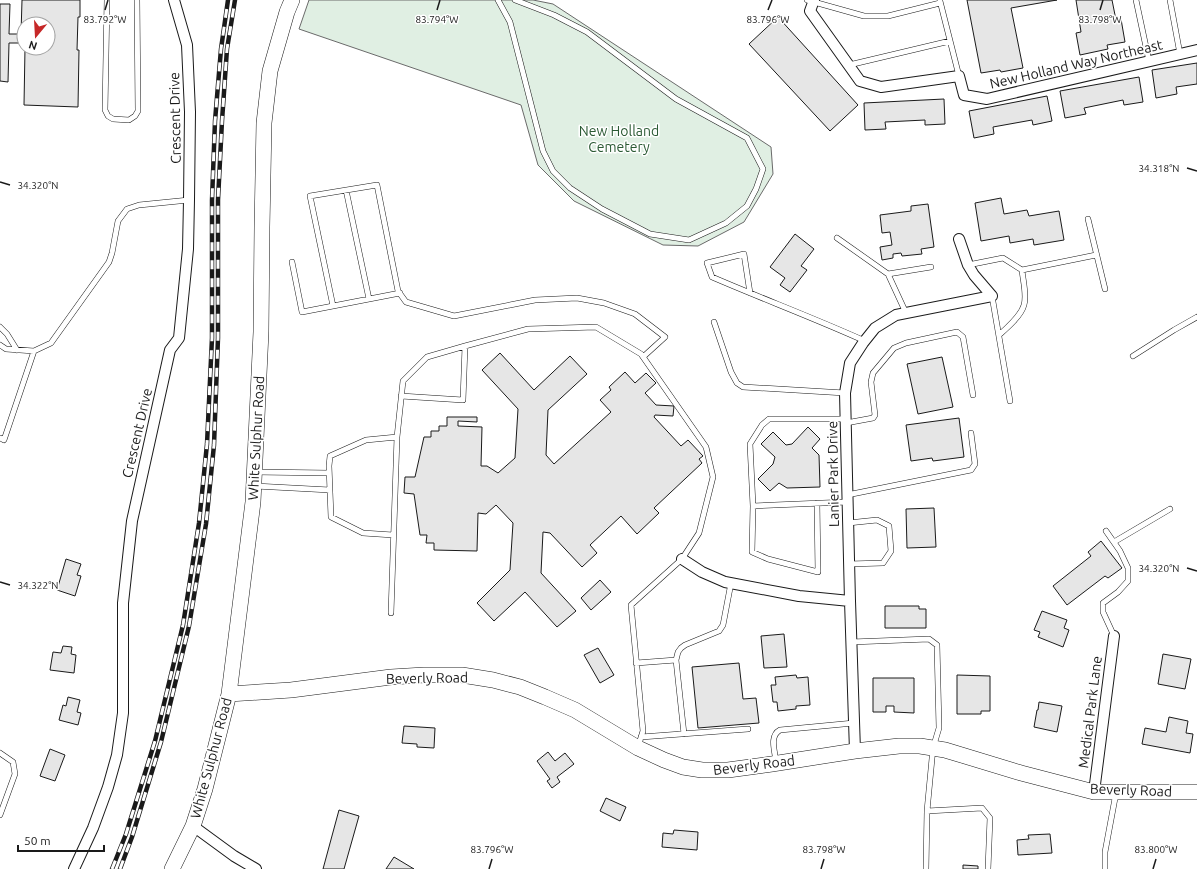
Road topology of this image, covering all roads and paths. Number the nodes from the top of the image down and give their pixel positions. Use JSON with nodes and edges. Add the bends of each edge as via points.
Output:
{"nodes":[{"id":1,"x":107,"y":0,"type":"edge"},
{"id":2,"x":136,"y":0,"type":"edge"},
{"id":3,"x":174,"y":0,"type":"edge"},
{"id":4,"x":292,"y":0,"type":"edge"},
{"id":5,"x":498,"y":0,"type":"edge"},
{"id":6,"x":515,"y":0,"type":"edge"},
{"id":7,"x":1136,"y":0,"type":"edge"},
{"id":8,"x":1170,"y":0,"type":"edge"},
{"id":9,"x":811,"y":1,"type":"edge"},
{"id":10,"x":940,"y":2,"type":"edge"},
{"id":11,"x":950,"y":41,"type":"junction"},
{"id":12,"x":1197,"y":50,"type":"edge"},
{"id":13,"x":1180,"y":54,"type":"junction"},
{"id":14,"x":1149,"y":61,"type":"junction"},
{"id":15,"x":849,"y":65,"type":"junction"},
{"id":16,"x":959,"y":76,"type":"junction"},
{"id":17,"x":346,"y":190,"type":"junction"},
{"id":18,"x":189,"y":200,"type":"junction"},
{"id":19,"x":1088,"y":220,"type":"dead end"},
{"id":20,"x":837,"y":238,"type":"dead end"},
{"id":21,"x":959,"y":239,"type":"dead end"},
{"id":22,"x":1096,"y":255,"type":"junction"},
{"id":23,"x":292,"y":262,"type":"dead end"},
{"id":24,"x":968,"y":265,"type":"junction"},
{"id":25,"x":931,"y":267,"type":"dead end"},
{"id":26,"x":1022,"y":270,"type":"junction"},
{"id":27,"x":888,"y":274,"type":"junction"},
{"id":28,"x":1104,"y":289,"type":"dead end"},
{"id":29,"x":400,"y":293,"type":"junction"},
{"id":30,"x":750,"y":293,"type":"junction"},
{"id":31,"x":992,"y":296,"type":"junction"},
{"id":32,"x":369,"y":299,"type":"junction"},
{"id":33,"x":333,"y":306,"type":"junction"},
{"id":34,"x":906,"y":313,"type":"junction"},
{"id":35,"x":1197,"y":317,"type":"edge"},
{"id":36,"x":714,"y":322,"type":"dead end"},
{"id":37,"x":0,"y":327,"type":"edge"},
{"id":38,"x":999,"y":335,"type":"junction"},
{"id":39,"x":864,"y":340,"type":"junction"},
{"id":40,"x":0,"y":345,"type":"edge"},
{"id":41,"x":465,"y":346,"type":"junction"},
{"id":42,"x":17,"y":350,"type":"junction"},
{"id":43,"x":34,"y":351,"type":"junction"},
{"id":44,"x":1133,"y":356,"type":"dead end"},
{"id":45,"x":644,"y":357,"type":"junction"},
{"id":46,"x":845,"y":393,"type":"junction"},
{"id":47,"x":973,"y":395,"type":"dead end"},
{"id":48,"x":401,"y":396,"type":"junction"},
{"id":49,"x":1010,"y":401,"type":"dead end"},
{"id":50,"x":846,"y":421,"type":"junction"},
{"id":51,"x":971,"y":432,"type":"dead end"},
{"id":52,"x":397,"y":437,"type":"junction"},
{"id":53,"x":0,"y":438,"type":"edge"},
{"id":54,"x":329,"y":473,"type":"junction"},
{"id":55,"x":255,"y":479,"type":"junction"},
{"id":56,"x":330,"y":490,"type":"junction"},
{"id":57,"x":847,"y":499,"type":"junction"},
{"id":58,"x":817,"y":503,"type":"junction"},
{"id":59,"x":752,"y":506,"type":"junction"},
{"id":60,"x":1170,"y":509,"type":"dead end"},
{"id":61,"x":848,"y":523,"type":"junction"},
{"id":62,"x":1106,"y":531,"type":"dead end"},
{"id":63,"x":393,"y":535,"type":"junction"},
{"id":64,"x":1114,"y":542,"type":"junction"},
{"id":65,"x":682,"y":558,"type":"junction"},
{"id":66,"x":849,"y":564,"type":"junction"},
{"id":67,"x":731,"y":583,"type":"junction"},
{"id":68,"x":850,"y":601,"type":"junction"},
{"id":69,"x":391,"y":613,"type":"dead end"},
{"id":70,"x":1114,"y":636,"type":"joint"},
{"id":71,"x":851,"y":642,"type":"junction"},
{"id":72,"x":676,"y":660,"type":"junction"},
{"id":73,"x":636,"y":663,"type":"junction"},
{"id":74,"x":229,"y":694,"type":"junction"},
{"id":75,"x":854,"y":723,"type":"junction"},
{"id":76,"x":748,"y":729,"type":"dead end"},
{"id":77,"x":684,"y":734,"type":"junction"},
{"id":78,"x":639,"y":743,"type":"junction"},
{"id":79,"x":933,"y":748,"type":"junction"},
{"id":80,"x":854,"y":751,"type":"junction"},
{"id":81,"x":0,"y":753,"type":"edge"},
{"id":82,"x":776,"y":763,"type":"junction"},
{"id":83,"x":1094,"y":792,"type":"junction"},
{"id":84,"x":1116,"y":792,"type":"junction"},
{"id":85,"x":1197,"y":792,"type":"edge"},
{"id":86,"x":927,"y":811,"type":"junction"},
{"id":87,"x":0,"y":815,"type":"edge"},
{"id":88,"x":193,"y":826,"type":"junction"},
{"id":89,"x":74,"y":869,"type":"edge"},
{"id":90,"x":172,"y":869,"type":"edge"},
{"id":91,"x":256,"y":869,"type":"edge"},
{"id":92,"x":926,"y":869,"type":"edge"},
{"id":93,"x":988,"y":869,"type":"edge"},
{"id":94,"x":1105,"y":869,"type":"edge"}],
"edges":[{"from":1,"to":2,"type":"lane","via":[[105,110],[113,119],[129,120],[138,111]]},
{"from":3,"to":18,"type":"street","name":"Crescent Drive","via":[[187,45],[190,112]]},
{"from":4,"to":55,"type":"street","name":"White Sulphur Road","via":[[270,71],[264,123],[261,332]]},
{"from":5,"to":6,"type":"lane","via":[[510,22],[543,151],[553,171],[570,188],[602,209],[650,234],[690,240],[726,223],[747,206],[763,169],[747,138],[676,99],[587,32],[554,15]]},
{"from":7,"to":14,"type":"lane"},
{"from":8,"to":13,"type":"lane"},
{"from":9,"to":10,"type":"lane","via":[[864,16],[888,16]]},
{"from":9,"to":15,"type":"street","via":[[810,11]]},
{"from":10,"to":11,"type":"lane"},
{"from":11,"to":15,"type":"lane"},
{"from":11,"to":16,"type":"lane"},
{"from":12,"to":13,"type":"street","name":"New Holland Way Northeast"},
{"from":13,"to":14,"type":"street","name":"New Holland Way Northeast"},
{"from":14,"to":16,"type":"street","name":"New Holland Way Northeast","via":[[987,99],[964,95]]},
{"from":15,"to":16,"type":"street","via":[[860,81],[881,87]]},
{"from":17,"to":29,"type":"lane","via":[[377,185]]},
{"from":17,"to":32,"type":"lane"},
{"from":17,"to":33,"type":"lane","via":[[310,196]]},
{"from":18,"to":43,"type":"lane","via":[[139,205],[127,209],[118,221],[109,262],[51,343]]},
{"from":18,"to":89,"type":"street","name":"Crescent Drive","via":[[188,249],[179,338],[170,350],[132,520],[123,602],[122,713],[117,755],[93,828]]},
{"from":19,"to":22,"type":"lane"},
{"from":20,"to":27,"type":"lane"},
{"from":21,"to":24,"type":"street"},
{"from":22,"to":26,"type":"lane"},
{"from":22,"to":28,"type":"lane"},
{"from":23,"to":33,"type":"lane","via":[[302,312]]},
{"from":24,"to":26,"type":"lane","via":[[1003,258]]},
{"from":24,"to":31,"type":"street"},
{"from":25,"to":27,"type":"lane"},
{"from":26,"to":38,"type":"lane","via":[[1024,306]]},
{"from":27,"to":34,"type":"lane"},
{"from":29,"to":32,"type":"lane"},
{"from":29,"to":45,"type":"lane","via":[[406,302],[454,316],[535,300],[577,298],[604,303],[635,314],[665,337]]},
{"from":30,"to":30,"type":"lane","via":[[712,277],[707,263],[744,254]]},
{"from":30,"to":39,"type":"lane"},
{"from":31,"to":34,"type":"street","name":"Lanier Park Drive"},
{"from":31,"to":38,"type":"lane"},
{"from":32,"to":33,"type":"lane"},
{"from":34,"to":39,"type":"street","name":"Lanier Park Drive","via":[[896,315],[875,328]]},
{"from":35,"to":44,"type":"lane"},
{"from":36,"to":46,"type":"lane","via":[[731,372],[737,383],[743,387]]},
{"from":37,"to":42,"type":"lane"},
{"from":38,"to":49,"type":"lane"},
{"from":39,"to":46,"type":"street","name":"Lanier Park Drive","via":[[850,363]]},
{"from":40,"to":42,"type":"lane","via":[[6,349]]},
{"from":41,"to":45,"type":"lane","via":[[528,329],[596,327]]},
{"from":41,"to":48,"type":"lane","via":[[427,357],[403,381]]},
{"from":41,"to":48,"type":"lane","via":[[463,400]]},
{"from":42,"to":43,"type":"lane"},
{"from":43,"to":53,"type":"lane","via":[[4,440]]},
{"from":45,"to":65,"type":"lane","via":[[706,447],[713,477],[699,533]]},
{"from":46,"to":50,"type":"street","name":"Lanier Park Drive"},
{"from":47,"to":50,"type":"lane","via":[[963,337],[957,332],[894,348],[872,373],[875,415],[873,418]]},
{"from":48,"to":52,"type":"lane"},
{"from":50,"to":57,"type":"street","name":"Lanier Park Drive"},
{"from":50,"to":59,"type":"lane","via":[[769,419],[762,425],[750,444]]},
{"from":51,"to":57,"type":"lane","via":[[975,464],[971,470]]},
{"from":52,"to":54,"type":"lane","via":[[366,440],[330,456]]},
{"from":52,"to":63,"type":"lane"},
{"from":54,"to":55,"type":"lane"},
{"from":54,"to":56,"type":"lane"},
{"from":55,"to":56,"type":"lane"},
{"from":55,"to":74,"type":"street","name":"White Sulphur Road"},
{"from":56,"to":63,"type":"lane","via":[[331,517],[363,533]]},
{"from":57,"to":58,"type":"lane"},
{"from":57,"to":61,"type":"street","name":"Lanier Park Drive"},
{"from":58,"to":59,"type":"lane"},
{"from":58,"to":59,"type":"lane","via":[[818,572],[768,559],[752,552]]},
{"from":60,"to":64,"type":"lane"},
{"from":61,"to":66,"type":"street","name":"Lanier Park Drive"},
{"from":61,"to":66,"type":"lane","via":[[877,520],[889,526],[891,551],[883,563]]},
{"from":62,"to":64,"type":"lane"},
{"from":63,"to":69,"type":"lane"},
{"from":64,"to":70,"type":"lane","via":[[1128,568],[1128,581],[1103,603],[1103,612]]},
{"from":65,"to":67,"type":"street","via":[[702,572]]},
{"from":65,"to":73,"type":"lane","via":[[631,605]]},
{"from":66,"to":68,"type":"street","name":"Lanier Park Drive"},
{"from":67,"to":68,"type":"street","via":[[799,596]]},
{"from":67,"to":72,"type":"lane","via":[[723,625],[719,631],[685,646],[678,652]]},
{"from":68,"to":71,"type":"street","name":"Lanier Park Drive"},
{"from":70,"to":83,"type":"street","name":"Medical Park Lane"},
{"from":71,"to":75,"type":"street","name":"Lanier Park Drive"},
{"from":71,"to":79,"type":"lane","via":[[929,639],[937,645],[939,728]]},
{"from":72,"to":73,"type":"lane"},
{"from":72,"to":77,"type":"lane"},
{"from":73,"to":78,"type":"lane","via":[[643,731]]},
{"from":74,"to":78,"type":"street","name":"Beverly Road","via":[[291,690],[391,677],[462,675],[520,687],[575,710]]},
{"from":74,"to":88,"type":"street","name":"White Sulphur Road"},
{"from":75,"to":80,"type":"street","name":"Lanier Park Drive"},
{"from":75,"to":82,"type":"lane","via":[[780,730],[774,734],[773,740]]},
{"from":76,"to":77,"type":"lane"},
{"from":77,"to":78,"type":"lane"},
{"from":78,"to":82,"type":"street","name":"Beverly Road","via":[[664,760],[702,770],[728,770]]},
{"from":79,"to":80,"type":"street","name":"Beverly Road","via":[[899,746]]},
{"from":79,"to":83,"type":"street","name":"Beverly Road"},
{"from":79,"to":86,"type":"lane"},
{"from":80,"to":82,"type":"street","name":"Beverly Road"},
{"from":81,"to":87,"type":"lane","via":[[13,762],[15,774]]},
{"from":83,"to":84,"type":"street","name":"Beverly Road"},
{"from":84,"to":85,"type":"street","name":"Beverly Road"},
{"from":84,"to":94,"type":"lane","via":[[1105,852]]},
{"from":86,"to":92,"type":"lane"},
{"from":86,"to":93,"type":"lane","via":[[982,808],[990,818]]},
{"from":88,"to":90,"type":"street","name":"White Sulphur Road"},
{"from":88,"to":91,"type":"street"}]}
